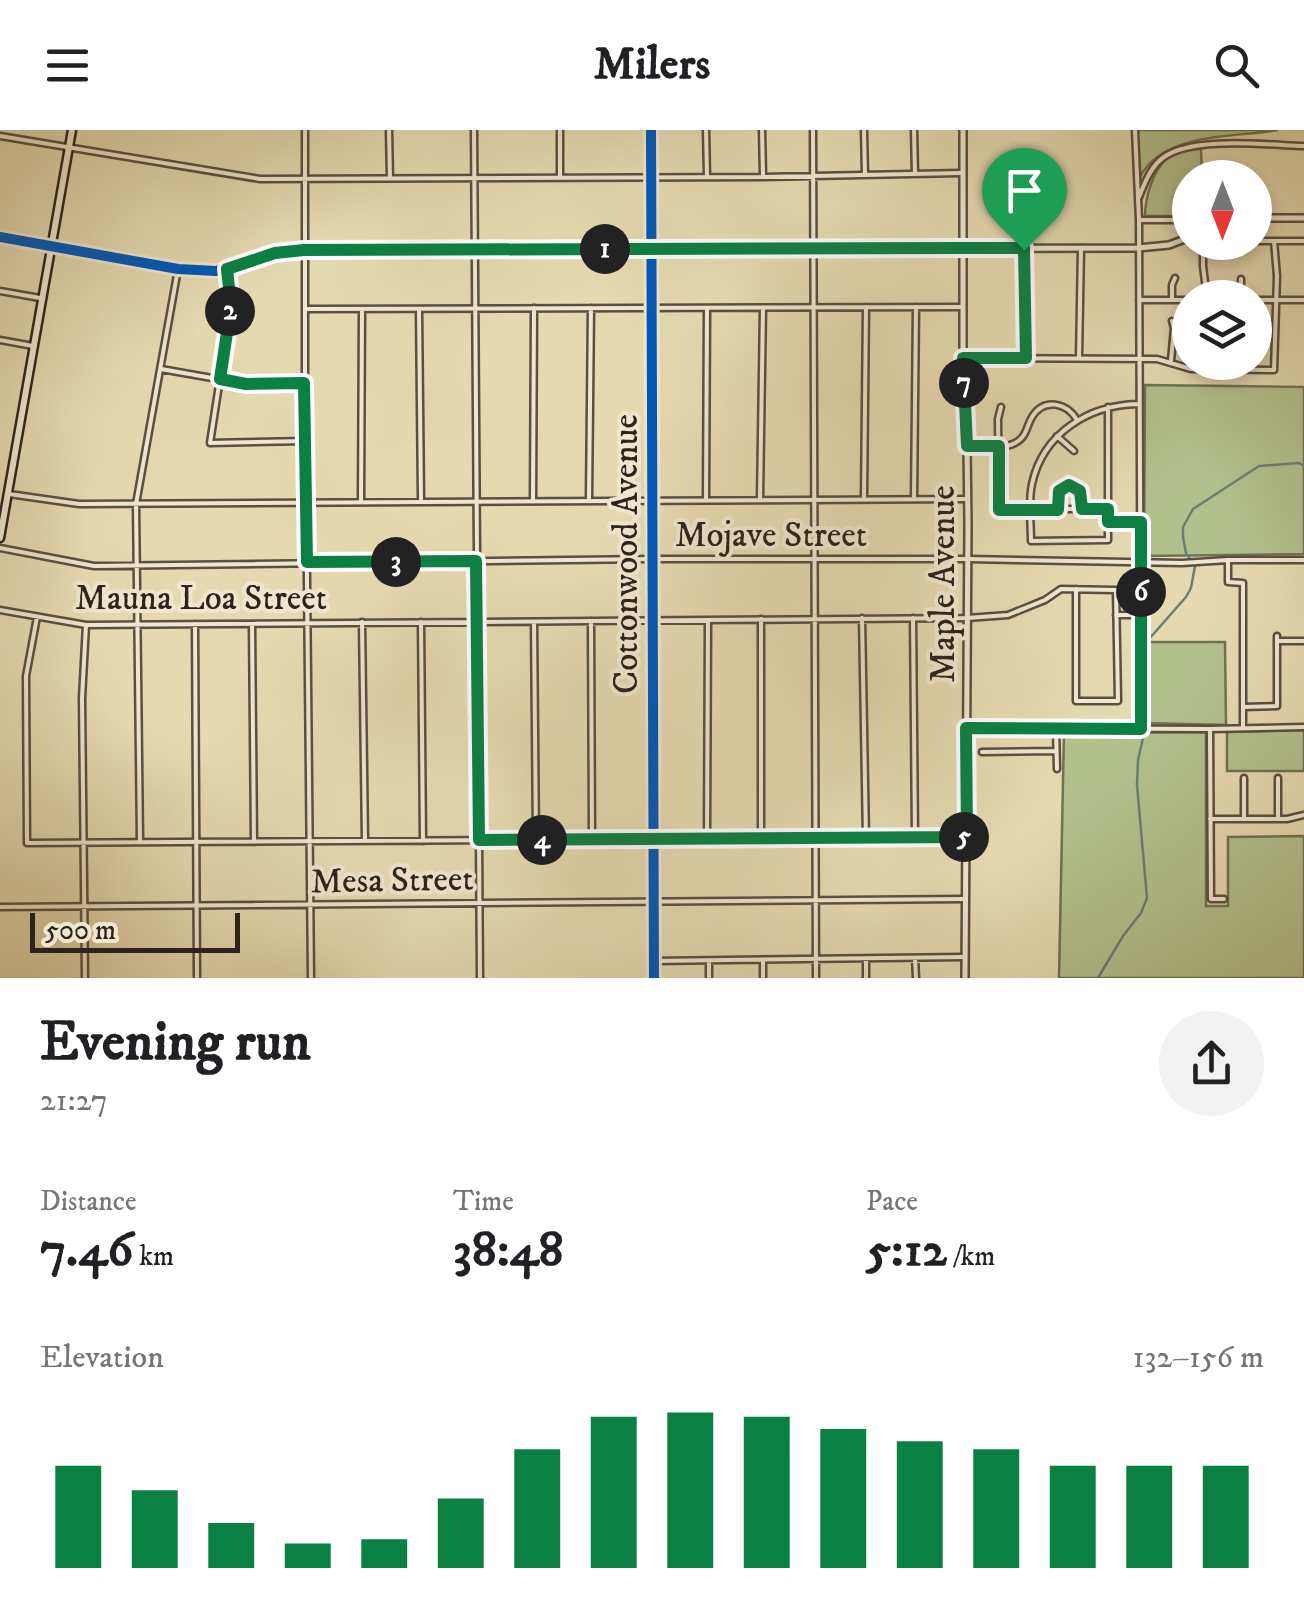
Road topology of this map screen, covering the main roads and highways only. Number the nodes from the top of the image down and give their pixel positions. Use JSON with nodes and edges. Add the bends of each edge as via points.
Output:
{"nodes":[{"id":1,"x":72,"y":130,"type":"edge"},
{"id":2,"x":0,"y":538,"type":"edge"}],
"edges":[{"from":1,"to":2,"type":"main road"}]}
